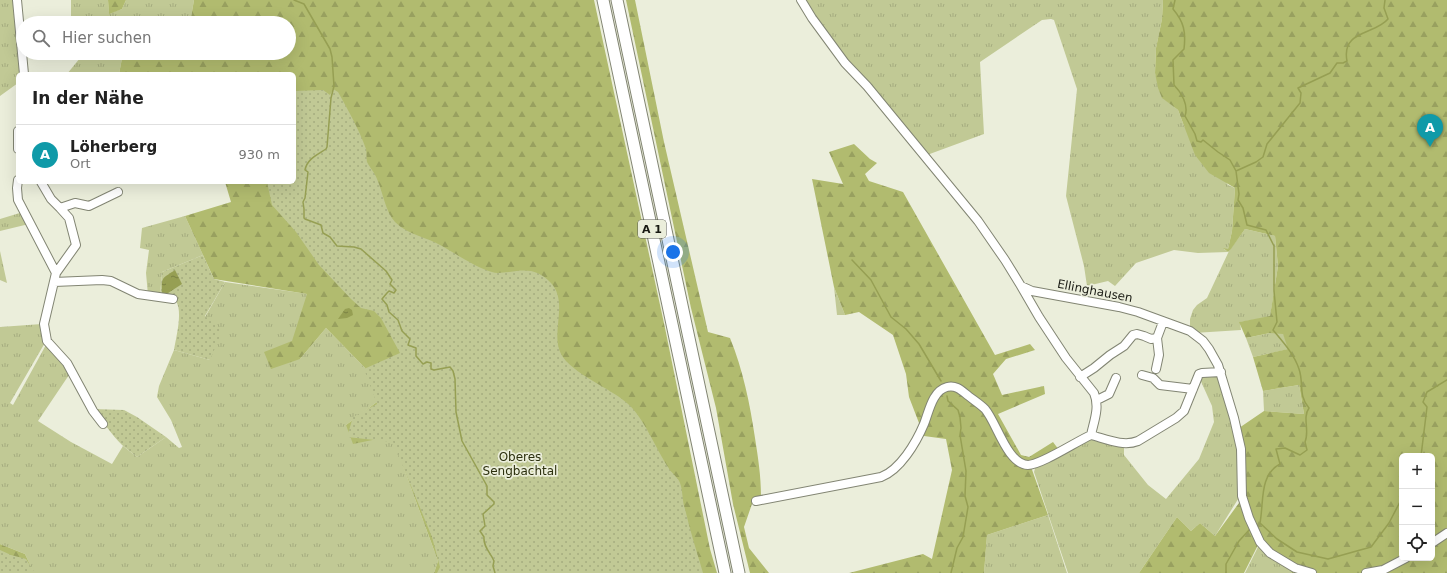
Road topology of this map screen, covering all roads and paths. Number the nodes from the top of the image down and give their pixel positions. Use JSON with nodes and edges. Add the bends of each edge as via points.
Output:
{"nodes":[{"id":1,"x":17,"y":0,"type":"edge"},
{"id":2,"x":603,"y":0,"type":"edge"},
{"id":3,"x":617,"y":0,"type":"edge"},
{"id":4,"x":801,"y":0,"type":"edge"},
{"id":5,"x":19,"y":16,"type":"edge"},
{"id":6,"x":23,"y":60,"type":"edge"},
{"id":7,"x":24,"y":72,"type":"edge"},
{"id":8,"x":18,"y":184,"type":"edge"},
{"id":9,"x":42,"y":184,"type":"edge"},
{"id":10,"x":118,"y":192,"type":"dead end"},
{"id":11,"x":60,"y":208,"type":"junction"},
{"id":12,"x":55,"y":277,"type":"junction"},
{"id":13,"x":1021,"y":286,"type":"junction"},
{"id":14,"x":173,"y":299,"type":"dead end"},
{"id":15,"x":1163,"y":322,"type":"junction"},
{"id":16,"x":1157,"y":338,"type":"junction"},
{"id":17,"x":1156,"y":369,"type":"dead end"},
{"id":18,"x":1221,"y":372,"type":"junction"},
{"id":19,"x":1142,"y":375,"type":"dead end"},
{"id":20,"x":1080,"y":377,"type":"junction"},
{"id":21,"x":1116,"y":378,"type":"dead end"},
{"id":22,"x":1193,"y":389,"type":"junction"},
{"id":23,"x":1097,"y":400,"type":"junction"},
{"id":24,"x":103,"y":424,"type":"dead end"},
{"id":25,"x":1091,"y":435,"type":"junction"},
{"id":26,"x":756,"y":501,"type":"dead end"},
{"id":27,"x":1447,"y":533,"type":"edge"},
{"id":28,"x":1435,"y":541,"type":"edge"},
{"id":29,"x":1400,"y":561,"type":"edge"},
{"id":30,"x":725,"y":573,"type":"edge"},
{"id":31,"x":739,"y":573,"type":"edge"},
{"id":32,"x":1312,"y":573,"type":"edge"},
{"id":33,"x":1366,"y":573,"type":"edge"}],
"edges":[{"from":1,"to":5,"type":"street"},
{"from":2,"to":30,"type":"highway","number":"A 1"},
{"from":3,"to":31,"type":"highway","number":"A 1"},
{"from":4,"to":13,"type":"street","via":[[845,63],[978,220]]},
{"from":6,"to":7,"type":"street"},
{"from":8,"to":12,"type":"street","via":[[18,200]]},
{"from":9,"to":11,"type":"street"},
{"from":10,"to":11,"type":"street","via":[[89,206],[76,203]]},
{"from":11,"to":12,"type":"street","via":[[69,218],[76,245]]},
{"from":12,"to":14,"type":"street","via":[[111,281],[138,294]]},
{"from":12,"to":24,"type":"street","via":[[44,324],[47,341],[67,363],[93,411]]},
{"from":13,"to":15,"type":"street","name":"Ellinghausen","via":[[1032,291],[1119,307]]},
{"from":13,"to":20,"type":"street","via":[[1062,354]]},
{"from":15,"to":16,"type":"street"},
{"from":15,"to":18,"type":"street","name":"Ellinghausen","via":[[1190,331],[1199,338],[1209,349]]},
{"from":16,"to":17,"type":"street","via":[[1159,355]]},
{"from":16,"to":20,"type":"street","via":[[1133,335],[1124,346]]},
{"from":18,"to":22,"type":"street","via":[[1199,374]]},
{"from":18,"to":32,"type":"street","via":[[1237,428],[1241,449],[1242,496],[1249,518],[1260,542],[1270,553],[1295,568]]},
{"from":19,"to":22,"type":"street","via":[[1153,378],[1160,385]]},
{"from":20,"to":23,"type":"street"},
{"from":21,"to":23,"type":"street","via":[[1108,394]]},
{"from":22,"to":25,"type":"street","via":[[1187,408],[1182,414],[1132,444]]},
{"from":23,"to":25,"type":"street"},
{"from":25,"to":26,"type":"street","via":[[1036,463],[1027,465],[1018,461],[1010,452],[986,410],[960,389],[945,388],[931,404],[914,443],[899,464],[888,474]]},
{"from":27,"to":28,"type":"street"},
{"from":29,"to":33,"type":"street","via":[[1383,570]]}]}
